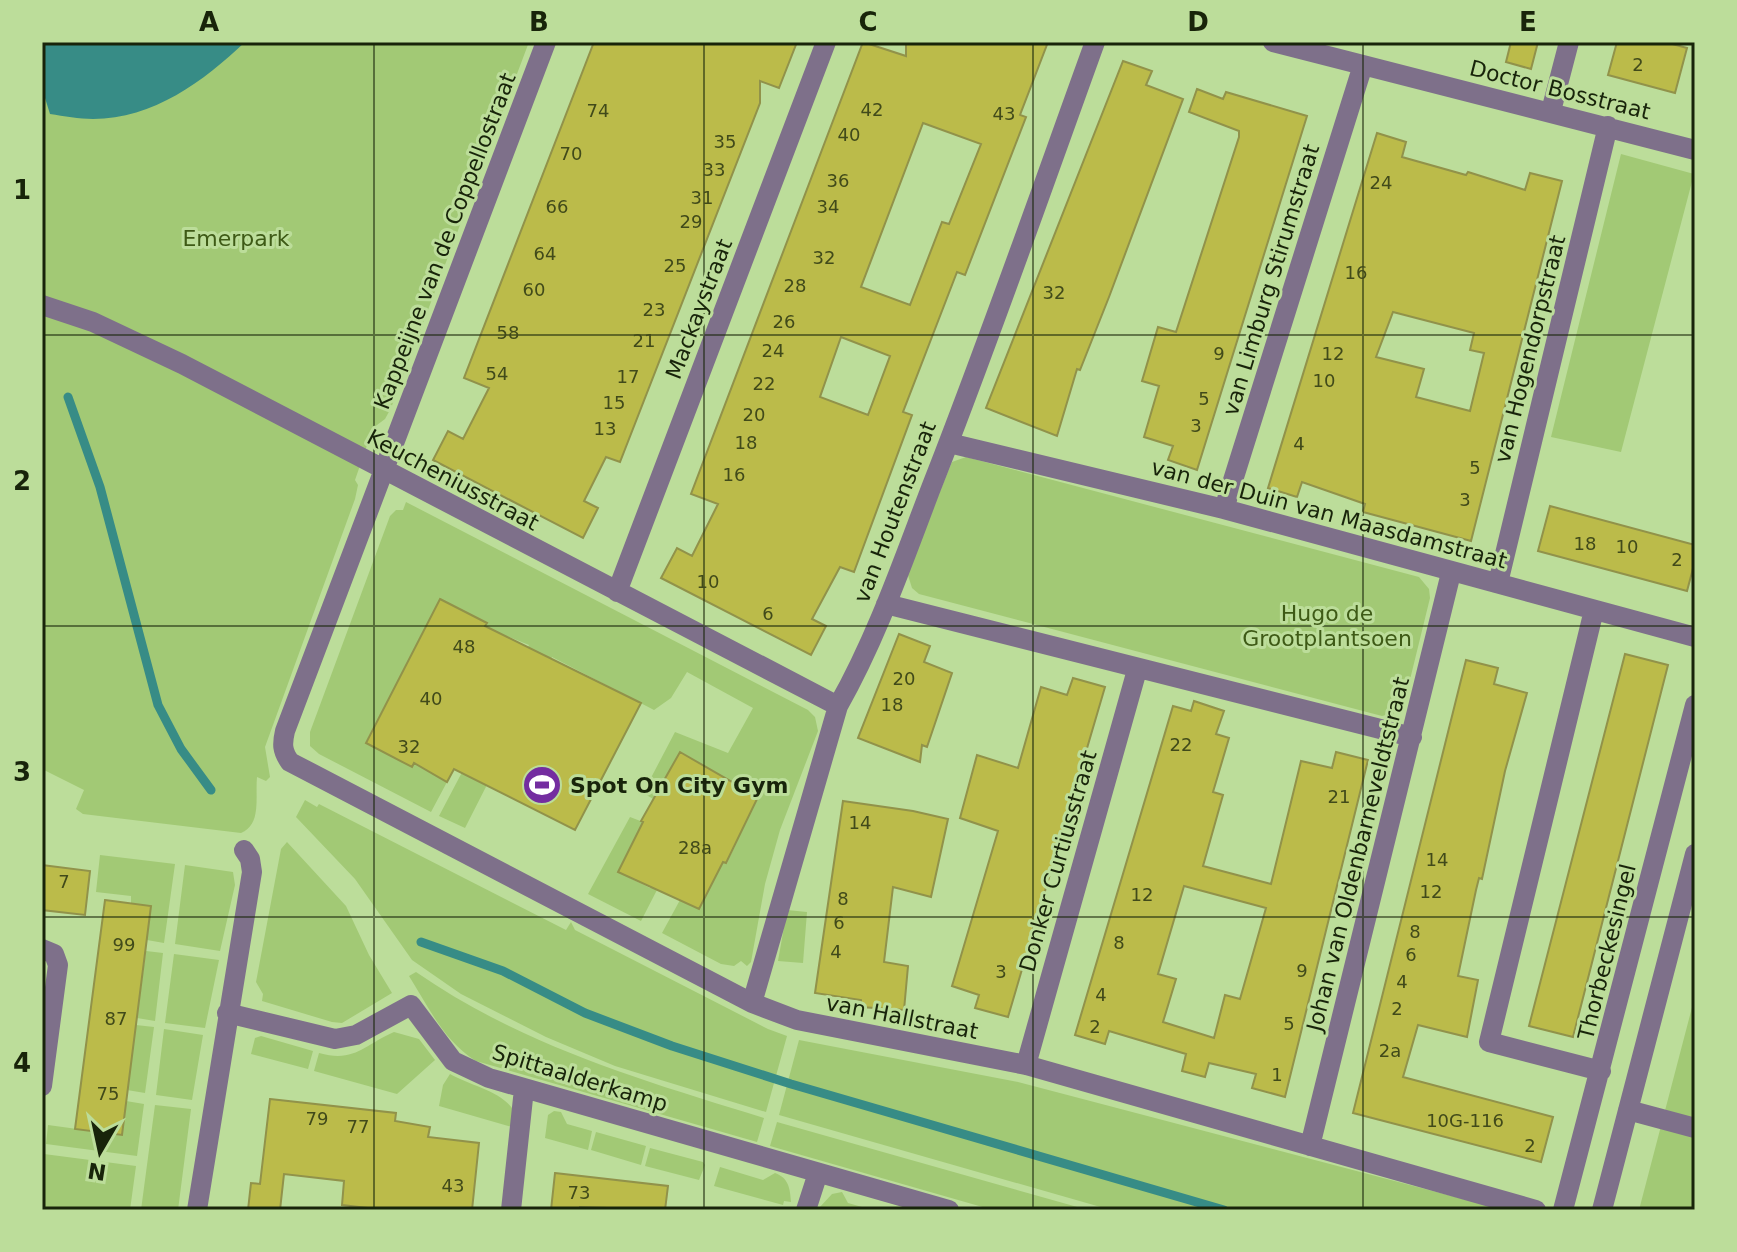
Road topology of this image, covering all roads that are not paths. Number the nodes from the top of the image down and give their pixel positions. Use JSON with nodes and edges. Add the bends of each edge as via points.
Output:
{"nodes":[{"id":1,"x":546,"y":42,"type":"edge"},
{"id":2,"x":826,"y":42,"type":"edge"},
{"id":3,"x":1095,"y":42,"type":"edge"},
{"id":4,"x":1273,"y":42,"type":"edge"},
{"id":5,"x":1569,"y":42,"type":"edge"},
{"id":6,"x":1329,"y":49,"type":"edge"},
{"id":7,"x":1363,"y":65,"type":"junction"},
{"id":8,"x":1551,"y":111,"type":"junction"},
{"id":9,"x":1608,"y":126,"type":"junction"},
{"id":10,"x":1695,"y":150,"type":"edge"},
{"id":11,"x":42,"y":305,"type":"edge"},
{"id":12,"x":949,"y":443,"type":"junction"},
{"id":13,"x":383,"y":471,"type":"junction"},
{"id":14,"x":1224,"y":509,"type":"junction"},
{"id":15,"x":1451,"y":573,"type":"junction"},
{"id":16,"x":1498,"y":583,"type":"junction"},
{"id":17,"x":617,"y":592,"type":"junction"},
{"id":18,"x":886,"y":604,"type":"junction"},
{"id":19,"x":1594,"y":610,"type":"junction"},
{"id":20,"x":1695,"y":637,"type":"edge"},
{"id":21,"x":1137,"y":670,"type":"junction"},
{"id":22,"x":1695,"y":705,"type":"edge"},
{"id":23,"x":838,"y":706,"type":"junction"},
{"id":24,"x":1412,"y":737,"type":"junction"},
{"id":25,"x":299,"y":768,"type":"joint"},
{"id":26,"x":244,"y":850,"type":"dead end"},
{"id":27,"x":1695,"y":854,"type":"edge"},
{"id":28,"x":42,"y":949,"type":"edge"},
{"id":29,"x":752,"y":1003,"type":"junction"},
{"id":30,"x":227,"y":1013,"type":"junction"},
{"id":31,"x":45,"y":1041,"type":"edge"},
{"id":32,"x":1026,"y":1065,"type":"junction"},
{"id":33,"x":1601,"y":1071,"type":"junction"},
{"id":34,"x":42,"y":1086,"type":"edge"},
{"id":35,"x":524,"y":1089,"type":"junction"},
{"id":36,"x":1628,"y":1110,"type":"junction"},
{"id":37,"x":1695,"y":1128,"type":"edge"},
{"id":38,"x":1310,"y":1146,"type":"junction"},
{"id":39,"x":818,"y":1173,"type":"junction"},
{"id":40,"x":197,"y":1210,"type":"edge"},
{"id":41,"x":511,"y":1210,"type":"edge"},
{"id":42,"x":806,"y":1210,"type":"edge"},
{"id":43,"x":949,"y":1210,"type":"edge"},
{"id":44,"x":1536,"y":1210,"type":"edge"},
{"id":45,"x":1563,"y":1210,"type":"edge"},
{"id":46,"x":1602,"y":1210,"type":"edge"}],
"edges":[{"from":1,"to":13,"type":"street","name":"Kappeijne van de Coppellostraat"},
{"from":2,"to":17,"type":"street","name":"Mackaystraat"},
{"from":3,"to":12,"type":"street","name":"van Houtenstraat"},
{"from":4,"to":6,"type":"street","name":"Doctor Bosstraat"},
{"from":5,"to":8,"type":"street"},
{"from":6,"to":7,"type":"street","name":"Doctor Bosstraat"},
{"from":7,"to":8,"type":"street","name":"Doctor Bosstraat"},
{"from":7,"to":14,"type":"street","name":"van Limburg Stirumstraat"},
{"from":8,"to":9,"type":"street","name":"Doctor Bosstraat"},
{"from":9,"to":10,"type":"street","name":"Doctor Bosstraat"},
{"from":9,"to":16,"type":"street","name":"van Hogendorpstraat"},
{"from":11,"to":13,"type":"street","name":"Keucheniusstraat","via":[[93,322],[182,364]]},
{"from":12,"to":14,"type":"street","name":"van der Duin van Maasdamstraat"},
{"from":12,"to":18,"type":"street","name":"van Houtenstraat"},
{"from":13,"to":17,"type":"street","name":"Keucheniusstraat"},
{"from":13,"to":25,"type":"street","name":"Kappeijne van de Coppellostraat","via":[[285,731],[285,754]]},
{"from":14,"to":15,"type":"street","name":"van der Duin van Maasdamstraat"},
{"from":15,"to":16,"type":"street","name":"van der Duin van Maasdamstraat"},
{"from":15,"to":24,"type":"street","name":"Johan van Oldenbarneveldtstraat"},
{"from":16,"to":19,"type":"street","name":"van der Duin van Maasdamstraat"},
{"from":17,"to":23,"type":"street","name":"Keucheniusstraat"},
{"from":18,"to":21,"type":"street"},
{"from":18,"to":23,"type":"street","name":"van Houtenstraat"},
{"from":19,"to":20,"type":"street","name":"van der Duin van Maasdamstraat"},
{"from":19,"to":33,"type":"street","via":[[1489,1042]]},
{"from":21,"to":24,"type":"street"},
{"from":21,"to":32,"type":"street","name":"Donker Curtiusstraat"},
{"from":22,"to":33,"type":"street","name":"Thorbeckesingel"},
{"from":23,"to":29,"type":"street","name":"van Houtenstraat"},
{"from":24,"to":38,"type":"street","name":"Johan van Oldenbarneveldtstraat"},
{"from":25,"to":29,"type":"street","name":"van Hallstraat"},
{"from":26,"to":30,"type":"street","via":[[252,872]]},
{"from":27,"to":36,"type":"street"},
{"from":28,"to":31,"type":"street","via":[[54,954],[58,965]]},
{"from":29,"to":32,"type":"street","name":"van Hallstraat","via":[[797,1020]]},
{"from":30,"to":35,"type":"street","name":"Spittaalderkamp","via":[[335,1039],[356,1035],[411,1005],[453,1061]]},
{"from":30,"to":40,"type":"street"},
{"from":31,"to":34,"type":"street"},
{"from":32,"to":38,"type":"street","name":"van Hallstraat"},
{"from":33,"to":45,"type":"street","name":"Thorbeckesingel"},
{"from":35,"to":39,"type":"street","name":"Spittaalderkamp"},
{"from":35,"to":41,"type":"street"},
{"from":36,"to":37,"type":"street"},
{"from":36,"to":46,"type":"street"},
{"from":38,"to":44,"type":"street","name":"van Hallstraat"},
{"from":39,"to":42,"type":"street"},
{"from":39,"to":43,"type":"street","name":"Spittaalderkamp"}]}
